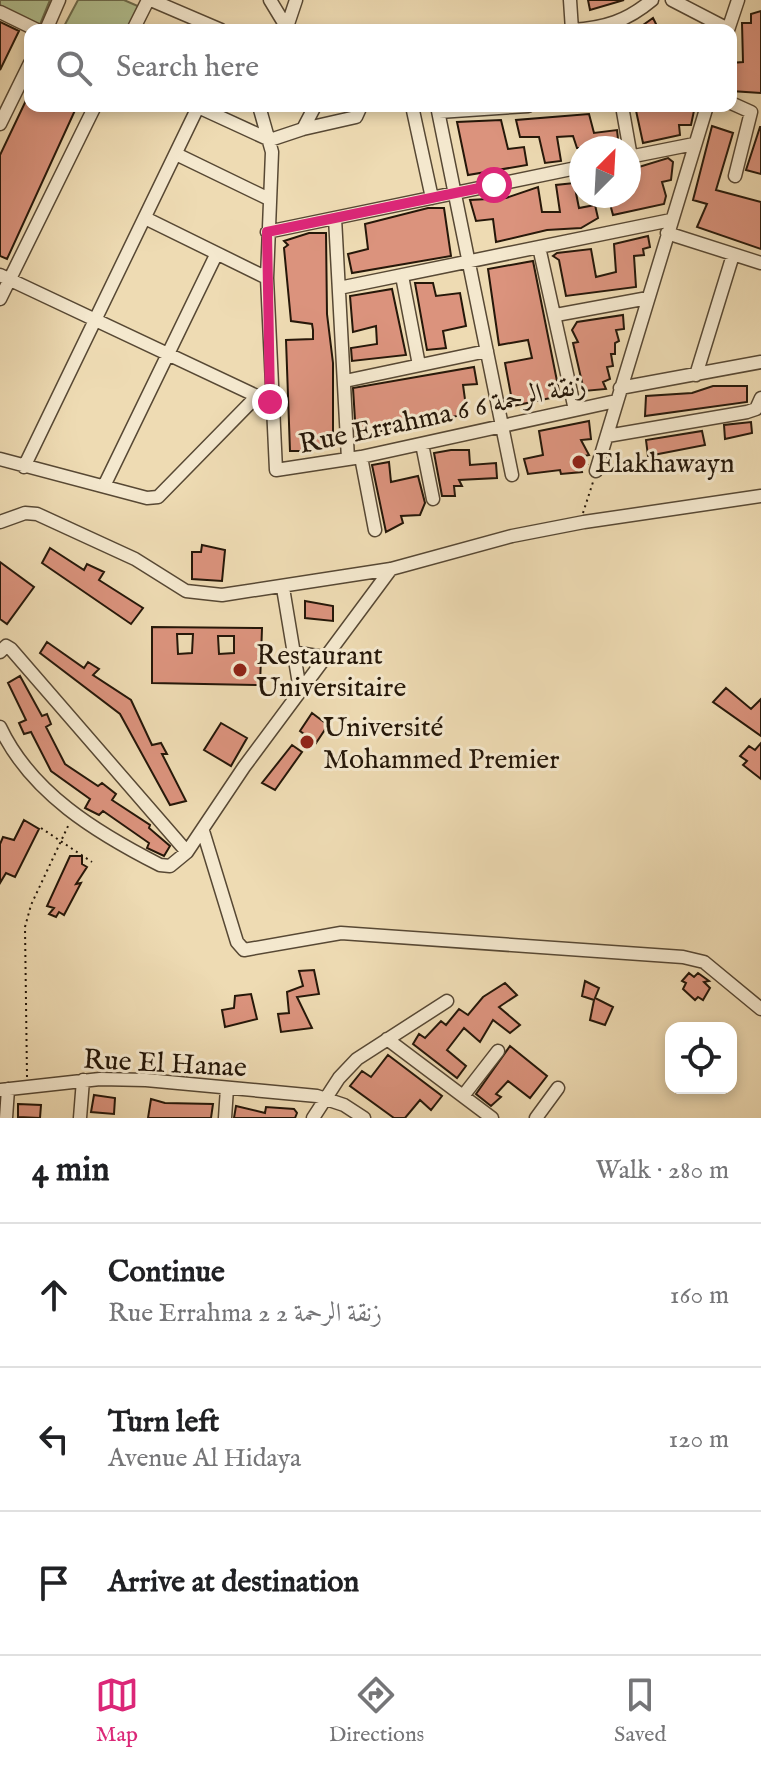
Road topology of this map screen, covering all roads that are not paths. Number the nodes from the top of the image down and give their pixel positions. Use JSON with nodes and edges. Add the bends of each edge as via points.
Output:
{"nodes":[{"id":1,"x":59,"y":0,"type":"edge"},
{"id":2,"x":149,"y":0,"type":"edge"},
{"id":3,"x":270,"y":0,"type":"edge"},
{"id":4,"x":296,"y":0,"type":"edge"},
{"id":5,"x":570,"y":0,"type":"edge"},
{"id":6,"x":652,"y":0,"type":"edge"},
{"id":7,"x":672,"y":0,"type":"edge"},
{"id":8,"x":738,"y":0,"type":"edge"},
{"id":9,"x":0,"y":12,"type":"edge"},
{"id":10,"x":25,"y":24,"type":"edge"},
{"id":11,"x":49,"y":24,"type":"edge"},
{"id":12,"x":136,"y":24,"type":"edge"},
{"id":13,"x":207,"y":24,"type":"edge"},
{"id":14,"x":283,"y":24,"type":"edge"},
{"id":15,"x":288,"y":24,"type":"edge"},
{"id":16,"x":572,"y":24,"type":"edge"},
{"id":17,"x":615,"y":24,"type":"edge"},
{"id":18,"x":717,"y":24,"type":"edge"},
{"id":19,"x":730,"y":24,"type":"edge"},
{"id":20,"x":24,"y":75,"type":"edge"},
{"id":21,"x":737,"y":106,"type":"edge"},
{"id":22,"x":92,"y":112,"type":"edge"},
{"id":23,"x":194,"y":112,"type":"edge"},
{"id":24,"x":210,"y":112,"type":"edge"},
{"id":25,"x":261,"y":112,"type":"edge"},
{"id":26,"x":312,"y":112,"type":"edge"},
{"id":27,"x":358,"y":112,"type":"edge"},
{"id":28,"x":413,"y":112,"type":"edge"},
{"id":29,"x":439,"y":112,"type":"edge"},
{"id":30,"x":623,"y":112,"type":"edge"},
{"id":31,"x":705,"y":112,"type":"edge"},
{"id":32,"x":0,"y":124,"type":"edge"},
{"id":33,"x":303,"y":129,"type":"junction"},
{"id":34,"x":627,"y":136,"type":"edge"},
{"id":35,"x":270,"y":140,"type":"junction"},
{"id":36,"x":694,"y":144,"type":"junction"},
{"id":37,"x":176,"y":154,"type":"junction"},
{"id":38,"x":641,"y":155,"type":"edge"},
{"id":39,"x":569,"y":170,"type":"edge"},
{"id":40,"x":735,"y":176,"type":"dead end"},
{"id":41,"x":455,"y":194,"type":"junction"},
{"id":42,"x":432,"y":198,"type":"junction"},
{"id":43,"x":269,"y":199,"type":"junction"},
{"id":44,"x":145,"y":218,"type":"junction"},
{"id":45,"x":335,"y":218,"type":"junction"},
{"id":46,"x":671,"y":220,"type":"junction"},
{"id":47,"x":267,"y":232,"type":"junction"},
{"id":48,"x":667,"y":233,"type":"junction"},
{"id":49,"x":539,"y":247,"type":"junction"},
{"id":50,"x":216,"y":255,"type":"junction"},
{"id":51,"x":733,"y":255,"type":"junction"},
{"id":52,"x":469,"y":261,"type":"junction"},
{"id":53,"x":761,"y":263,"type":"edge"},
{"id":54,"x":402,"y":276,"type":"junction"},
{"id":55,"x":5,"y":277,"type":"edge"},
{"id":56,"x":267,"y":278,"type":"junction"},
{"id":57,"x":339,"y":288,"type":"junction"},
{"id":58,"x":648,"y":298,"type":"junction"},
{"id":59,"x":0,"y":299,"type":"edge"},
{"id":60,"x":556,"y":315,"type":"junction"},
{"id":61,"x":95,"y":319,"type":"junction"},
{"id":62,"x":487,"y":351,"type":"junction"},
{"id":63,"x":167,"y":353,"type":"junction"},
{"id":64,"x":761,"y":362,"type":"edge"},
{"id":65,"x":419,"y":365,"type":"junction"},
{"id":66,"x":696,"y":375,"type":"junction"},
{"id":67,"x":345,"y":381,"type":"junction"},
{"id":68,"x":620,"y":388,"type":"junction"},
{"id":69,"x":257,"y":396,"type":"junction"},
{"id":70,"x":616,"y":401,"type":"junction"},
{"id":71,"x":270,"y":402,"type":"junction"},
{"id":72,"x":758,"y":404,"type":"edge"},
{"id":73,"x":575,"y":410,"type":"junction"},
{"id":74,"x":502,"y":426,"type":"junction"},
{"id":75,"x":607,"y":436,"type":"junction"},
{"id":76,"x":422,"y":444,"type":"junction"},
{"id":77,"x":354,"y":458,"type":"junction"},
{"id":78,"x":0,"y":459,"type":"edge"},
{"id":79,"x":24,"y":467,"type":"junction"},
{"id":80,"x":596,"y":471,"type":"road end"},
{"id":81,"x":512,"y":475,"type":"dead end"},
{"id":82,"x":104,"y":486,"type":"junction"},
{"id":83,"x":761,"y":496,"type":"edge"},
{"id":84,"x":433,"y":499,"type":"dead end"},
{"id":85,"x":0,"y":522,"type":"edge"},
{"id":86,"x":375,"y":530,"type":"dead end"},
{"id":87,"x":391,"y":569,"type":"junction"},
{"id":88,"x":283,"y":588,"type":"junction"},
{"id":89,"x":0,"y":652,"type":"edge"},
{"id":90,"x":293,"y":652,"type":"junction"},
{"id":91,"x":323,"y":657,"type":"junction"},
{"id":92,"x":300,"y":690,"type":"junction"},
{"id":93,"x":0,"y":727,"type":"edge"},
{"id":94,"x":203,"y":831,"type":"junction"},
{"id":95,"x":187,"y":852,"type":"junction"},
{"id":96,"x":447,"y":1001,"type":"dead end"},
{"id":97,"x":761,"y":1009,"type":"edge"},
{"id":98,"x":387,"y":1039,"type":"junction"},
{"id":99,"x":498,"y":1051,"type":"dead end"},
{"id":100,"x":83,"y":1080,"type":"junction"},
{"id":101,"x":227,"y":1088,"type":"junction"},
{"id":102,"x":558,"y":1088,"type":"dead end"},
{"id":103,"x":4,"y":1090,"type":"edge"},
{"id":104,"x":463,"y":1096,"type":"junction"},
{"id":105,"x":327,"y":1098,"type":"junction"},
{"id":106,"x":6,"y":1118,"type":"edge"},
{"id":107,"x":80,"y":1118,"type":"edge"},
{"id":108,"x":225,"y":1118,"type":"edge"},
{"id":109,"x":313,"y":1118,"type":"edge"},
{"id":110,"x":364,"y":1118,"type":"edge"},
{"id":111,"x":492,"y":1118,"type":"edge"},
{"id":112,"x":536,"y":1118,"type":"edge"}],
"edges":[{"from":1,"to":11,"type":"street"},
{"from":2,"to":12,"type":"street"},
{"from":2,"to":13,"type":"street"},
{"from":3,"to":14,"type":"street"},
{"from":4,"to":15,"type":"street"},
{"from":5,"to":16,"type":"street"},
{"from":6,"to":17,"type":"street"},
{"from":7,"to":18,"type":"street"},
{"from":8,"to":19,"type":"street"},
{"from":9,"to":10,"type":"street"},
{"from":20,"to":32,"type":"street"},
{"from":21,"to":40,"type":"street","via":[[751,112]]},
{"from":22,"to":55,"type":"street"},
{"from":23,"to":37,"type":"street"},
{"from":24,"to":35,"type":"street"},
{"from":25,"to":35,"type":"street"},
{"from":26,"to":33,"type":"street"},
{"from":27,"to":33,"type":"street","via":[[356,117]]},
{"from":28,"to":42,"type":"street"},
{"from":29,"to":41,"type":"street"},
{"from":30,"to":34,"type":"street"},
{"from":31,"to":36,"type":"street"},
{"from":33,"to":35,"type":"street"},
{"from":35,"to":43,"type":"street"},
{"from":36,"to":38,"type":"street"},
{"from":36,"to":46,"type":"street"},
{"from":37,"to":43,"type":"street"},
{"from":37,"to":44,"type":"street"},
{"from":39,"to":41,"type":"street"},
{"from":41,"to":42,"type":"street"},
{"from":41,"to":52,"type":"street"},
{"from":42,"to":45,"type":"street"},
{"from":43,"to":47,"type":"street"},
{"from":44,"to":50,"type":"street"},
{"from":44,"to":61,"type":"street"},
{"from":45,"to":47,"type":"street"},
{"from":45,"to":57,"type":"street"},
{"from":46,"to":48,"type":"street"},
{"from":46,"to":49,"type":"street"},
{"from":47,"to":56,"type":"street"},
{"from":48,"to":51,"type":"street"},
{"from":48,"to":58,"type":"street"},
{"from":49,"to":52,"type":"street"},
{"from":49,"to":60,"type":"street"},
{"from":50,"to":56,"type":"street"},
{"from":50,"to":63,"type":"street"},
{"from":51,"to":53,"type":"street"},
{"from":51,"to":66,"type":"street"},
{"from":52,"to":54,"type":"street"},
{"from":52,"to":62,"type":"street"},
{"from":54,"to":57,"type":"street"},
{"from":54,"to":65,"type":"street"},
{"from":55,"to":59,"type":"street"},
{"from":55,"to":61,"type":"street"},
{"from":56,"to":71,"type":"street"},
{"from":57,"to":67,"type":"street"},
{"from":58,"to":60,"type":"street"},
{"from":58,"to":68,"type":"street"},
{"from":60,"to":73,"type":"street"},
{"from":61,"to":63,"type":"street"},
{"from":61,"to":79,"type":"street"},
{"from":62,"to":65,"type":"street"},
{"from":62,"to":74,"type":"street"},
{"from":63,"to":69,"type":"street"},
{"from":63,"to":82,"type":"street"},
{"from":64,"to":66,"type":"street"},
{"from":65,"to":67,"type":"street"},
{"from":66,"to":68,"type":"street"},
{"from":67,"to":77,"type":"street"},
{"from":68,"to":70,"type":"street"},
{"from":69,"to":71,"type":"street"},
{"from":69,"to":82,"type":"street","via":[[161,496],[147,498]]},
{"from":70,"to":73,"type":"street","name":"Rue Errahma 6 6 زنقة الرحمة"},
{"from":70,"to":75,"type":"street"},
{"from":71,"to":77,"type":"street","name":"Rue Errahma 6 6 زنقة الرحمة","via":[[273,466],[278,471]]},
{"from":72,"to":75,"type":"street"},
{"from":73,"to":74,"type":"street","name":"Rue Errahma 6 6 زنقة الرحمة"},
{"from":74,"to":76,"type":"street","name":"Rue Errahma 6 6 زنقة الرحمة"},
{"from":74,"to":81,"type":"street"},
{"from":75,"to":80,"type":"street"},
{"from":76,"to":77,"type":"street","name":"Rue Errahma 6 6 زنقة الرحمة"},
{"from":76,"to":84,"type":"street"},
{"from":77,"to":86,"type":"street"},
{"from":78,"to":79,"type":"street"},
{"from":79,"to":82,"type":"street"},
{"from":83,"to":87,"type":"street","via":[[533,532]]},
{"from":85,"to":88,"type":"street","via":[[37,514],[135,559],[186,591],[222,595]]},
{"from":87,"to":88,"type":"street"},
{"from":87,"to":91,"type":"street"},
{"from":88,"to":90,"type":"street"},
{"from":89,"to":95,"type":"street","via":[[4,646],[11,649]]},
{"from":90,"to":91,"type":"street"},
{"from":90,"to":92,"type":"street"},
{"from":91,"to":92,"type":"street"},
{"from":92,"to":94,"type":"street"},
{"from":93,"to":95,"type":"street","via":[[27,773],[75,813],[160,865],[170,866]]},
{"from":94,"to":95,"type":"street"},
{"from":94,"to":97,"type":"street","via":[[237,942],[244,950],[341,933],[692,958]]},
{"from":96,"to":98,"type":"street"},
{"from":98,"to":104,"type":"street"},
{"from":98,"to":105,"type":"street","via":[[346,1069]]},
{"from":99,"to":104,"type":"street"},
{"from":100,"to":101,"type":"street","name":"Rue El Hanae"},
{"from":100,"to":103,"type":"street","name":"Rue El Hanae"},
{"from":100,"to":107,"type":"street"},
{"from":101,"to":105,"type":"street","name":"Rue El Hanae"},
{"from":101,"to":108,"type":"street"},
{"from":102,"to":112,"type":"street"},
{"from":103,"to":106,"type":"street"},
{"from":104,"to":111,"type":"street"},
{"from":105,"to":109,"type":"street"},
{"from":105,"to":110,"type":"street"}]}
